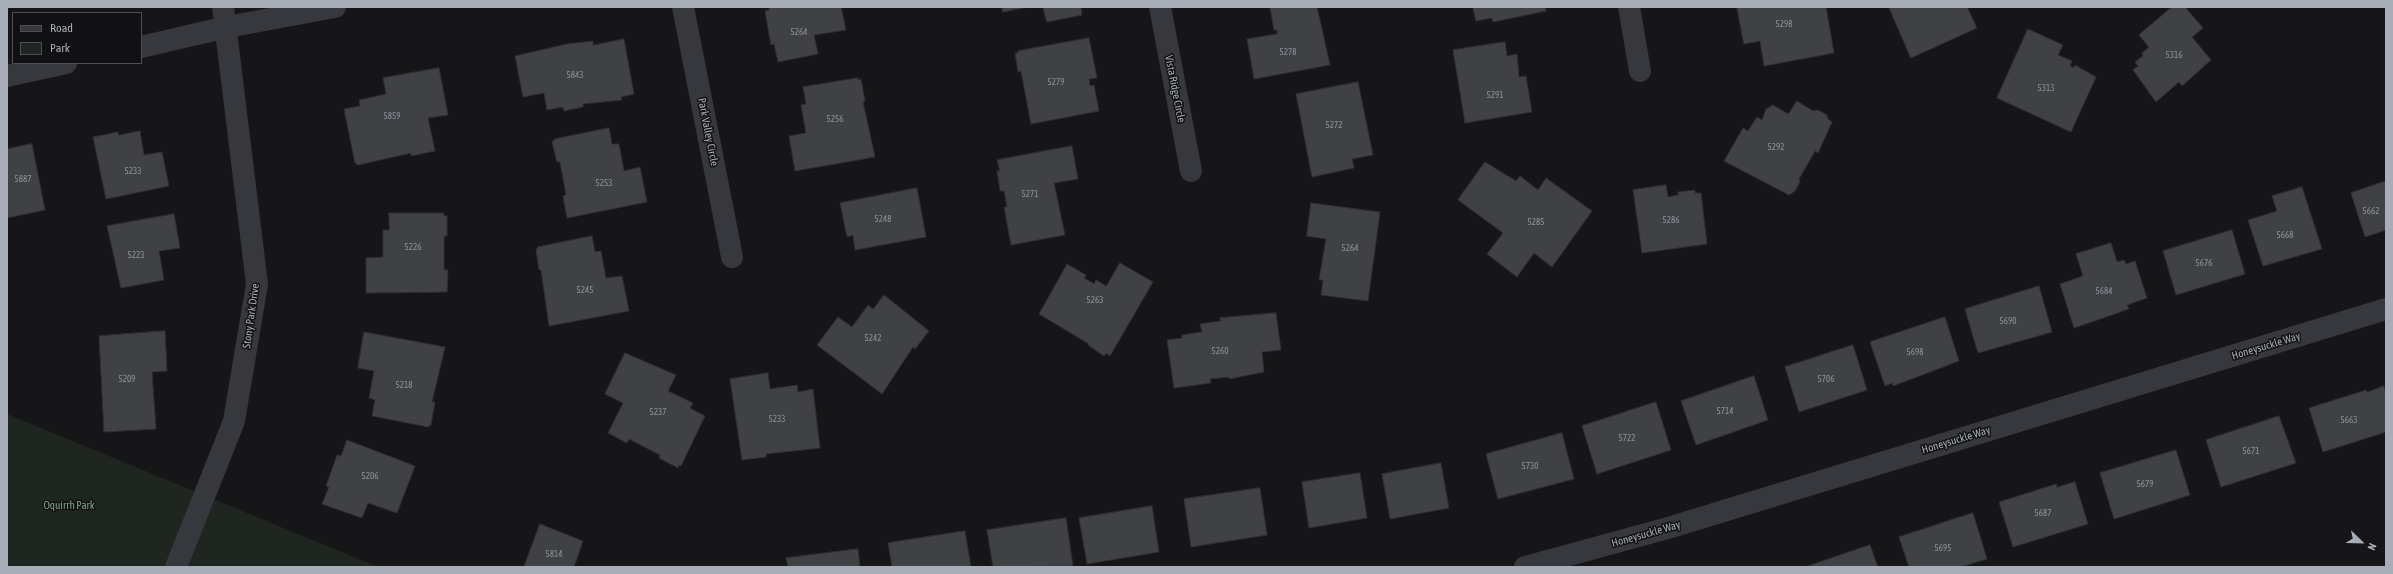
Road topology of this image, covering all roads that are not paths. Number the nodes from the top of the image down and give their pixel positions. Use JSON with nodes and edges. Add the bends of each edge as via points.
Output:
{"nodes":[{"id":1,"x":335,"y":7,"type":"edge"},
{"id":2,"x":683,"y":7,"type":"edge"},
{"id":3,"x":1160,"y":7,"type":"edge"},
{"id":4,"x":1629,"y":7,"type":"edge"},
{"id":5,"x":225,"y":17,"type":"edge"},
{"id":6,"x":142,"y":47,"type":"edge"},
{"id":7,"x":61,"y":64,"type":"edge"},
{"id":8,"x":1640,"y":71,"type":"dead end"},
{"id":9,"x":7,"y":76,"type":"edge"},
{"id":10,"x":1191,"y":171,"type":"dead end"},
{"id":11,"x":732,"y":257,"type":"dead end"},
{"id":12,"x":2386,"y":309,"type":"edge"},
{"id":13,"x":176,"y":567,"type":"edge"},
{"id":14,"x":1525,"y":567,"type":"edge"}],
"edges":[{"from":1,"to":5,"type":"street"},
{"from":2,"to":11,"type":"street","name":"Park Valley Circle"},
{"from":3,"to":10,"type":"street","name":"Vista Ridge Circle"},
{"from":4,"to":8,"type":"street"},
{"from":5,"to":6,"type":"street"},
{"from":5,"to":13,"type":"street","name":"Stony Park Drive","via":[[257,284],[234,421]]},
{"from":7,"to":9,"type":"street"},
{"from":12,"to":14,"type":"street","name":"Honeysuckle Way","via":[[1668,528]]}]}
